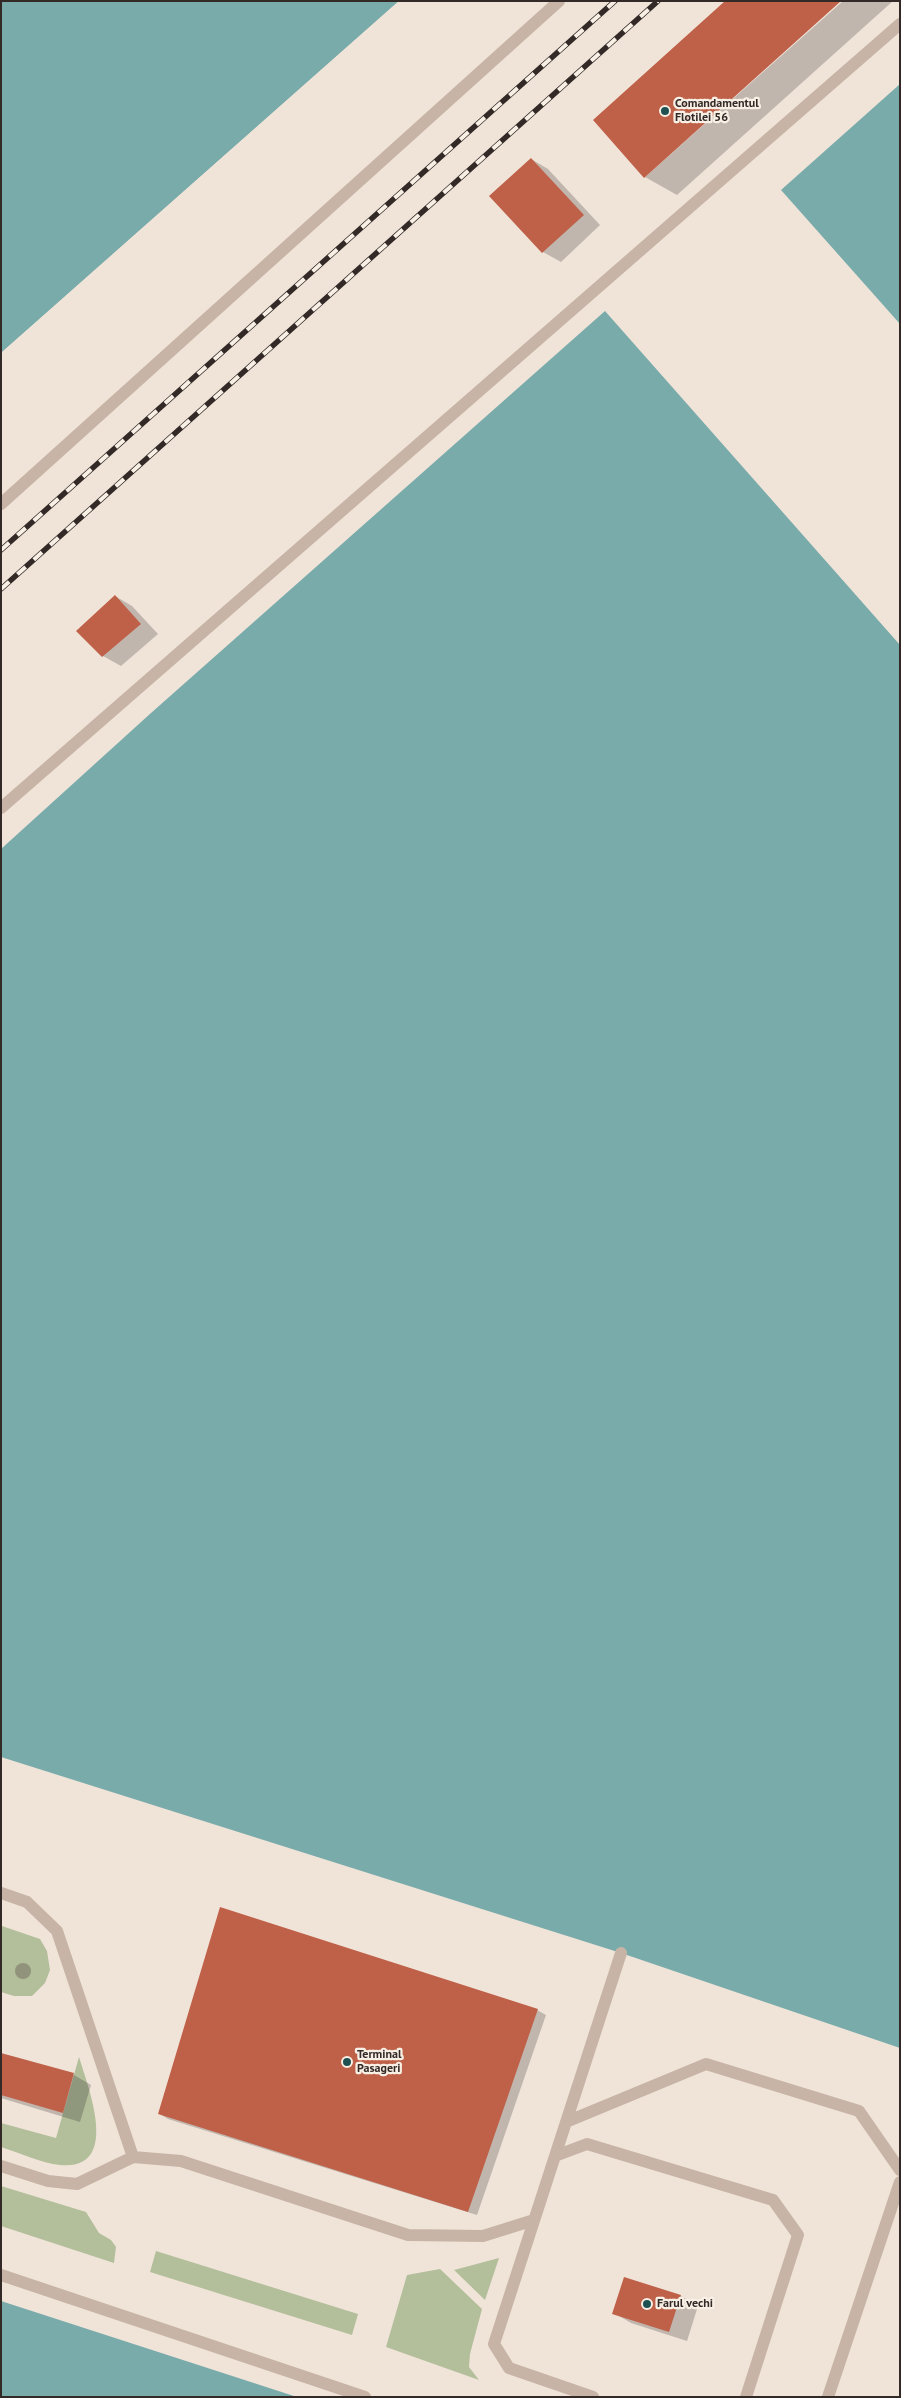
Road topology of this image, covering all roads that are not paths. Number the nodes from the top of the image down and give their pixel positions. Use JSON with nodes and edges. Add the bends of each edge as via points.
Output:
{"nodes":[{"id":1,"x":559,"y":1,"type":"edge"},
{"id":2,"x":900,"y":24,"type":"edge"},
{"id":3,"x":1,"y":504,"type":"edge"},
{"id":4,"x":1,"y":808,"type":"edge"},
{"id":5,"x":1,"y":1893,"type":"edge"},
{"id":6,"x":621,"y":1953,"type":"dead end"},
{"id":7,"x":566,"y":2122,"type":"junction"},
{"id":8,"x":555,"y":2156,"type":"junction"},
{"id":9,"x":133,"y":2158,"type":"junction"},
{"id":10,"x":1,"y":2166,"type":"edge"},
{"id":11,"x":900,"y":2170,"type":"edge"},
{"id":12,"x":900,"y":2182,"type":"edge"},
{"id":13,"x":534,"y":2220,"type":"junction"},
{"id":14,"x":1,"y":2275,"type":"edge"},
{"id":15,"x":365,"y":2397,"type":"edge"},
{"id":16,"x":593,"y":2397,"type":"edge"},
{"id":17,"x":746,"y":2397,"type":"edge"},
{"id":18,"x":828,"y":2397,"type":"edge"}],
"edges":[{"from":1,"to":3,"type":"lane"},
{"from":2,"to":4,"type":"lane"},
{"from":5,"to":9,"type":"lane","via":[[27,1902],[57,1931]]},
{"from":6,"to":7,"type":"lane"},
{"from":7,"to":8,"type":"lane"},
{"from":7,"to":11,"type":"lane","via":[[706,2064],[859,2112]]},
{"from":8,"to":13,"type":"lane"},
{"from":8,"to":17,"type":"lane","via":[[587,2144],[773,2200],[798,2235]]},
{"from":9,"to":10,"type":"lane","via":[[77,2184],[48,2181]]},
{"from":9,"to":13,"type":"lane","via":[[181,2161],[408,2235],[483,2236]]},
{"from":12,"to":18,"type":"lane"},
{"from":13,"to":16,"type":"lane","via":[[494,2344],[509,2368]]},
{"from":14,"to":15,"type":"lane"}]}
